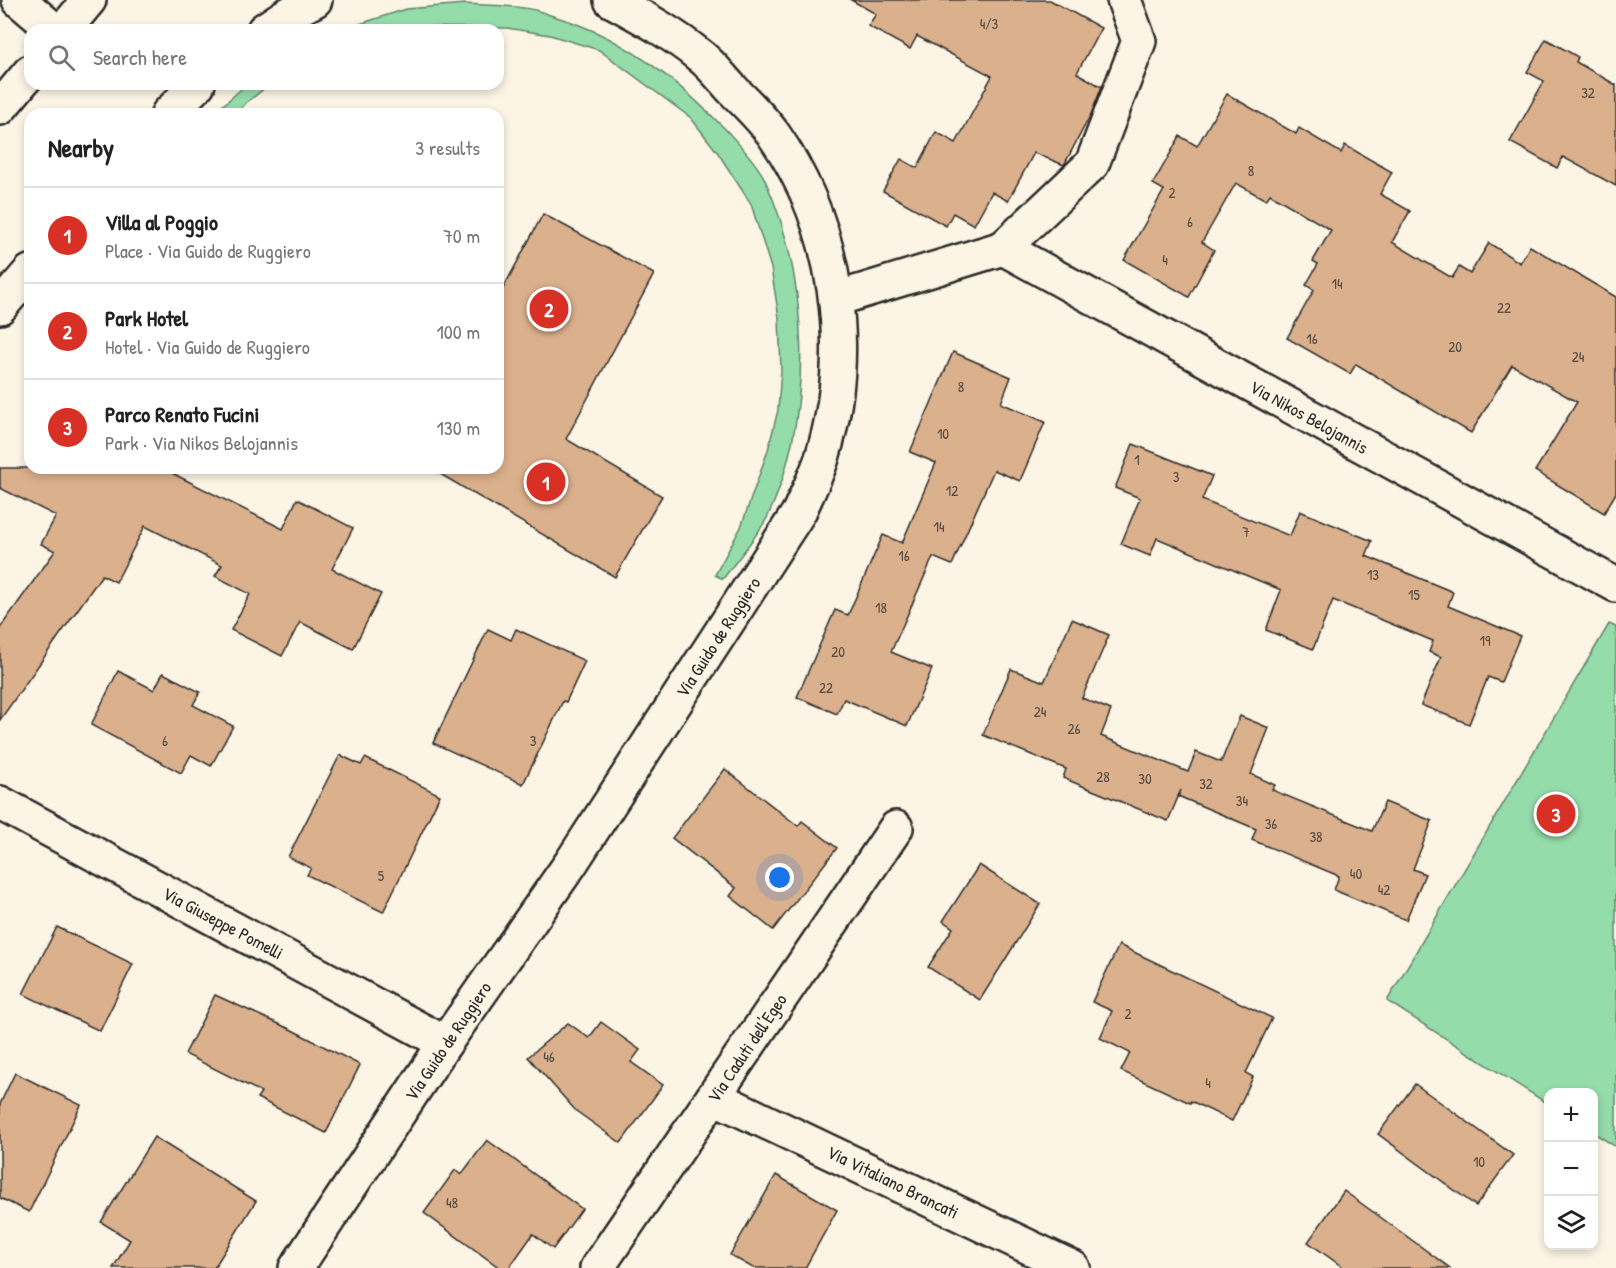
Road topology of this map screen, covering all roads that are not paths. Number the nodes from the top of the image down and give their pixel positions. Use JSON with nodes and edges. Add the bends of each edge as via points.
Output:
{"nodes":[{"id":1,"x":19,"y":0,"type":"edge"},
{"id":2,"x":89,"y":0,"type":"edge"},
{"id":3,"x":315,"y":0,"type":"edge"},
{"id":4,"x":611,"y":0,"type":"edge"},
{"id":5,"x":1124,"y":0,"type":"edge"},
{"id":6,"x":47,"y":24,"type":"edge"},
{"id":7,"x":69,"y":24,"type":"edge"},
{"id":8,"x":272,"y":24,"type":"edge"},
{"id":9,"x":24,"y":79,"type":"edge"},
{"id":10,"x":192,"y":90,"type":"edge"},
{"id":11,"x":0,"y":108,"type":"edge"},
{"id":12,"x":174,"y":108,"type":"edge"},
{"id":13,"x":1003,"y":248,"type":"junction"},
{"id":14,"x":24,"y":279,"type":"edge"},
{"id":15,"x":836,"y":299,"type":"junction"},
{"id":16,"x":0,"y":307,"type":"edge"},
{"id":17,"x":1616,"y":585,"type":"edge"},
{"id":18,"x":0,"y":803,"type":"edge"},
{"id":19,"x":896,"y":828,"type":"dead end"},
{"id":20,"x":445,"y":1043,"type":"junction"},
{"id":21,"x":714,"y":1097,"type":"junction"},
{"id":22,"x":296,"y":1268,"type":"edge"},
{"id":23,"x":597,"y":1268,"type":"edge"},
{"id":24,"x":1072,"y":1268,"type":"edge"}],
"edges":[{"from":1,"to":6,"type":"street"},
{"from":2,"to":7,"type":"street"},
{"from":3,"to":8,"type":"street"},
{"from":4,"to":15,"type":"street","name":"Via Guido de Ruggiero","via":[[665,29],[702,57],[774,135],[807,196],[823,241]]},
{"from":5,"to":13,"type":"street","via":[[1139,41],[1092,164]]},
{"from":9,"to":11,"type":"street"},
{"from":10,"to":12,"type":"street"},
{"from":13,"to":15,"type":"street"},
{"from":13,"to":17,"type":"street","name":"Via Nikos Belojannis"},
{"from":14,"to":16,"type":"street"},
{"from":15,"to":20,"type":"street","name":"Via Guido de Ruggiero","via":[[840,344],[836,397],[822,458],[799,512],[570,863]]},
{"from":18,"to":20,"type":"street","name":"Via Giuseppe Pomelli"},
{"from":19,"to":21,"type":"street","name":"Via Caduti dell'Egeo"},
{"from":20,"to":22,"type":"street","name":"Via Guido de Ruggiero"},
{"from":21,"to":23,"type":"street","name":"Via Caduti dell'Egeo"},
{"from":21,"to":24,"type":"street","name":"Via Vitaliano Brancati"}]}
